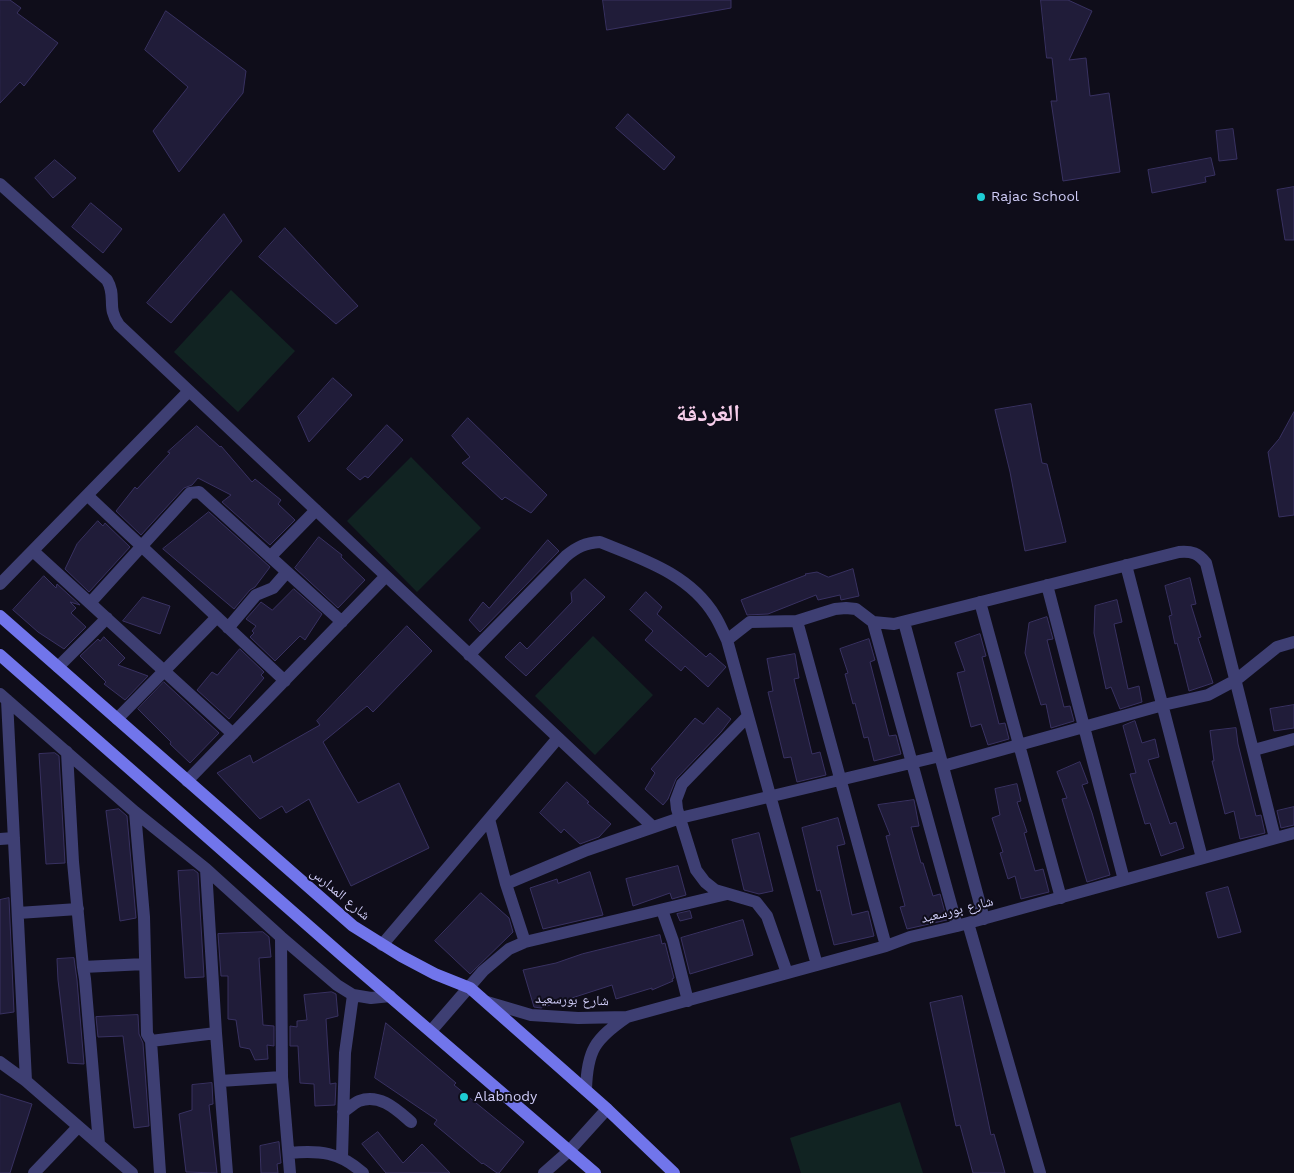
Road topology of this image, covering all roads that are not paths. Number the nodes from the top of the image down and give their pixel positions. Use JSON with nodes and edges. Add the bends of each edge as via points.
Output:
{"nodes":[{"id":1,"x":0,"y":184,"type":"edge"},
{"id":2,"x":189,"y":391,"type":"junction"},
{"id":3,"x":87,"y":495,"type":"junction"},
{"id":4,"x":316,"y":510,"type":"junction"},
{"id":5,"x":142,"y":546,"type":"junction"},
{"id":6,"x":33,"y":551,"type":"junction"},
{"id":7,"x":270,"y":557,"type":"junction"},
{"id":8,"x":1126,"y":565,"type":"junction"},
{"id":9,"x":287,"y":572,"type":"junction"},
{"id":10,"x":386,"y":576,"type":"junction"},
{"id":11,"x":0,"y":584,"type":"edge"},
{"id":12,"x":1046,"y":585,"type":"junction"},
{"id":13,"x":980,"y":602,"type":"junction"},
{"id":14,"x":90,"y":603,"type":"junction"},
{"id":15,"x":0,"y":616,"type":"edge"},
{"id":16,"x":217,"y":617,"type":"junction"},
{"id":17,"x":107,"y":618,"type":"junction"},
{"id":18,"x":797,"y":621,"type":"junction"},
{"id":19,"x":342,"y":622,"type":"junction"},
{"id":20,"x":873,"y":622,"type":"junction"},
{"id":21,"x":904,"y":622,"type":"junction"},
{"id":22,"x":228,"y":628,"type":"junction"},
{"id":23,"x":727,"y":640,"type":"junction"},
{"id":24,"x":1294,"y":642,"type":"edge"},
{"id":25,"x":0,"y":655,"type":"edge"},
{"id":26,"x":469,"y":655,"type":"junction"},
{"id":27,"x":58,"y":667,"type":"junction"},
{"id":28,"x":164,"y":671,"type":"junction"},
{"id":29,"x":284,"y":680,"type":"junction"},
{"id":30,"x":1236,"y":680,"type":"junction"},
{"id":31,"x":3,"y":697,"type":"edge"},
{"id":32,"x":1163,"y":705,"type":"junction"},
{"id":33,"x":748,"y":716,"type":"junction"},
{"id":34,"x":117,"y":719,"type":"junction"},
{"id":35,"x":1084,"y":727,"type":"junction"},
{"id":36,"x":233,"y":734,"type":"junction"},
{"id":37,"x":558,"y":738,"type":"junction"},
{"id":38,"x":1294,"y":739,"type":"edge"},
{"id":39,"x":1019,"y":745,"type":"junction"},
{"id":40,"x":63,"y":749,"type":"junction"},
{"id":41,"x":1254,"y":750,"type":"junction"},
{"id":42,"x":941,"y":761,"type":"junction"},
{"id":43,"x":912,"y":762,"type":"junction"},
{"id":44,"x":841,"y":779,"type":"junction"},
{"id":45,"x":188,"y":781,"type":"junction"},
{"id":46,"x":771,"y":796,"type":"junction"},
{"id":47,"x":135,"y":812,"type":"junction"},
{"id":48,"x":680,"y":818,"type":"junction"},
{"id":49,"x":489,"y":819,"type":"junction"},
{"id":50,"x":652,"y":826,"type":"junction"},
{"id":51,"x":1294,"y":833,"type":"edge"},
{"id":52,"x":14,"y":838,"type":"junction"},
{"id":53,"x":1275,"y":838,"type":"junction"},
{"id":54,"x":0,"y":839,"type":"edge"},
{"id":55,"x":1202,"y":858,"type":"junction"},
{"id":56,"x":206,"y":869,"type":"junction"},
{"id":57,"x":1124,"y":880,"type":"junction"},
{"id":58,"x":506,"y":884,"type":"junction"},
{"id":59,"x":727,"y":894,"type":"junction"},
{"id":60,"x":1061,"y":898,"type":"junction"},
{"id":61,"x":78,"y":910,"type":"junction"},
{"id":62,"x":662,"y":910,"type":"junction"},
{"id":63,"x":18,"y":914,"type":"junction"},
{"id":64,"x":984,"y":919,"type":"junction"},
{"id":65,"x":962,"y":925,"type":"junction"},
{"id":66,"x":281,"y":937,"type":"junction"},
{"id":67,"x":525,"y":942,"type":"junction"},
{"id":68,"x":382,"y":945,"type":"junction"},
{"id":69,"x":886,"y":946,"type":"junction"},
{"id":70,"x":145,"y":964,"type":"junction"},
{"id":71,"x":817,"y":965,"type":"junction"},
{"id":72,"x":83,"y":967,"type":"junction"},
{"id":73,"x":787,"y":973,"type":"junction"},
{"id":74,"x":470,"y":988,"type":"junction"},
{"id":75,"x":353,"y":995,"type":"junction"},
{"id":76,"x":390,"y":996,"type":"junction"},
{"id":77,"x":688,"y":1001,"type":"junction"},
{"id":78,"x":487,"y":1002,"type":"junction"},
{"id":79,"x":627,"y":1017,"type":"junction"},
{"id":80,"x":431,"y":1031,"type":"junction"},
{"id":81,"x":216,"y":1033,"type":"junction"},
{"id":82,"x":151,"y":1041,"type":"junction"},
{"id":83,"x":0,"y":1062,"type":"edge"},
{"id":84,"x":282,"y":1077,"type":"junction"},
{"id":85,"x":26,"y":1081,"type":"junction"},
{"id":86,"x":220,"y":1081,"type":"junction"},
{"id":87,"x":586,"y":1090,"type":"junction"},
{"id":88,"x":607,"y":1109,"type":"junction"},
{"id":89,"x":343,"y":1112,"type":"junction"},
{"id":90,"x":411,"y":1122,"type":"dead end"},
{"id":91,"x":78,"y":1127,"type":"junction"},
{"id":92,"x":99,"y":1144,"type":"junction"},
{"id":93,"x":569,"y":1150,"type":"junction"},
{"id":94,"x":288,"y":1153,"type":"junction"},
{"id":95,"x":349,"y":1164,"type":"edge"},
{"id":96,"x":34,"y":1173,"type":"edge"},
{"id":97,"x":132,"y":1173,"type":"edge"},
{"id":98,"x":160,"y":1173,"type":"edge"},
{"id":99,"x":227,"y":1173,"type":"edge"},
{"id":100,"x":290,"y":1173,"type":"edge"},
{"id":101,"x":363,"y":1173,"type":"edge"},
{"id":102,"x":544,"y":1173,"type":"edge"},
{"id":103,"x":595,"y":1173,"type":"edge"},
{"id":104,"x":674,"y":1173,"type":"edge"},
{"id":105,"x":1040,"y":1173,"type":"edge"}],
"edges":[{"from":1,"to":2,"type":"street","via":[[107,280],[111,287],[112,311],[119,325]]},
{"from":2,"to":3,"type":"street"},
{"from":2,"to":4,"type":"street"},
{"from":3,"to":5,"type":"street"},
{"from":3,"to":6,"type":"street"},
{"from":4,"to":7,"type":"street"},
{"from":4,"to":10,"type":"street"},
{"from":5,"to":7,"type":"street","via":[[190,493],[196,491]]},
{"from":5,"to":14,"type":"street"},
{"from":5,"to":16,"type":"street"},
{"from":6,"to":11,"type":"street"},
{"from":6,"to":14,"type":"street"},
{"from":7,"to":9,"type":"street"},
{"from":8,"to":12,"type":"street"},
{"from":8,"to":30,"type":"street","via":[[1179,552],[1198,554],[1206,563]]},
{"from":8,"to":32,"type":"street"},
{"from":9,"to":19,"type":"street"},
{"from":9,"to":22,"type":"street","via":[[273,588],[256,595]]},
{"from":10,"to":19,"type":"street"},
{"from":10,"to":26,"type":"street"},
{"from":12,"to":13,"type":"street"},
{"from":12,"to":35,"type":"street"},
{"from":13,"to":21,"type":"street"},
{"from":13,"to":39,"type":"street"},
{"from":14,"to":17,"type":"street"},
{"from":15,"to":27,"type":"street","name":"شارع المدارس"},
{"from":16,"to":22,"type":"street"},
{"from":16,"to":28,"type":"street"},
{"from":17,"to":27,"type":"street"},
{"from":17,"to":28,"type":"street"},
{"from":18,"to":20,"type":"street","via":[[846,608],[856,610]]},
{"from":18,"to":23,"type":"street","via":[[750,622]]},
{"from":18,"to":44,"type":"street"},
{"from":19,"to":29,"type":"street"},
{"from":20,"to":21,"type":"street"},
{"from":20,"to":43,"type":"street"},
{"from":21,"to":42,"type":"street"},
{"from":22,"to":29,"type":"street"},
{"from":23,"to":26,"type":"street","via":[[715,615],[695,591],[671,572],[600,542],[587,543],[566,556]]},
{"from":23,"to":33,"type":"street"},
{"from":24,"to":30,"type":"street","via":[[1277,646]]},
{"from":25,"to":76,"type":"street"},
{"from":26,"to":37,"type":"street"},
{"from":27,"to":34,"type":"street","name":"شارع المدارس"},
{"from":28,"to":34,"type":"street"},
{"from":28,"to":36,"type":"street"},
{"from":29,"to":36,"type":"street"},
{"from":30,"to":32,"type":"street","via":[[1208,694]]},
{"from":30,"to":41,"type":"street"},
{"from":31,"to":40,"type":"street"},
{"from":31,"to":52,"type":"street"},
{"from":32,"to":35,"type":"street"},
{"from":32,"to":55,"type":"street"},
{"from":33,"to":46,"type":"street"},
{"from":33,"to":48,"type":"street","via":[[682,784],[676,800]]},
{"from":34,"to":45,"type":"street","name":"شارع المدارس"},
{"from":35,"to":39,"type":"street"},
{"from":35,"to":57,"type":"street"},
{"from":36,"to":45,"type":"street"},
{"from":37,"to":49,"type":"street"},
{"from":37,"to":50,"type":"street"},
{"from":38,"to":41,"type":"street"},
{"from":39,"to":42,"type":"street"},
{"from":39,"to":60,"type":"street"},
{"from":40,"to":47,"type":"street"},
{"from":40,"to":61,"type":"street","via":[[67,752]]},
{"from":41,"to":53,"type":"street"},
{"from":42,"to":43,"type":"street"},
{"from":42,"to":64,"type":"street"},
{"from":43,"to":44,"type":"street"},
{"from":43,"to":65,"type":"street"},
{"from":44,"to":46,"type":"street"},
{"from":44,"to":69,"type":"street"},
{"from":45,"to":68,"type":"street","name":"شارع المدارس","via":[[353,926]]},
{"from":46,"to":48,"type":"street"},
{"from":46,"to":71,"type":"street"},
{"from":47,"to":56,"type":"street"},
{"from":47,"to":70,"type":"street"},
{"from":48,"to":50,"type":"street"},
{"from":48,"to":59,"type":"street","via":[[696,870],[715,890]]},
{"from":49,"to":58,"type":"street"},
{"from":49,"to":68,"type":"street"},
{"from":50,"to":58,"type":"street"},
{"from":51,"to":53,"type":"street","name":"شارع بورسعيد"},
{"from":52,"to":54,"type":"street"},
{"from":52,"to":63,"type":"street"},
{"from":53,"to":55,"type":"street","name":"شارع بورسعيد"},
{"from":55,"to":57,"type":"street","name":"شارع بورسعيد"},
{"from":56,"to":66,"type":"street"},
{"from":56,"to":81,"type":"street"},
{"from":57,"to":60,"type":"street","name":"شارع بورسعيد"},
{"from":58,"to":67,"type":"street"},
{"from":59,"to":62,"type":"street"},
{"from":59,"to":73,"type":"street","via":[[756,902],[767,916]]},
{"from":60,"to":64,"type":"street","name":"شارع بورسعيد"},
{"from":61,"to":63,"type":"street"},
{"from":61,"to":72,"type":"street"},
{"from":62,"to":67,"type":"street"},
{"from":62,"to":77,"type":"street"},
{"from":63,"to":85,"type":"street"},
{"from":64,"to":65,"type":"street","name":"شارع بورسعيد"},
{"from":65,"to":69,"type":"street","name":"شارع بورسعيد"},
{"from":65,"to":105,"type":"street"},
{"from":66,"to":75,"type":"street"},
{"from":66,"to":84,"type":"street"},
{"from":67,"to":74,"type":"street","via":[[496,959]]},
{"from":68,"to":74,"type":"street","name":"شارع المدارس"},
{"from":69,"to":71,"type":"street","name":"شارع بورسعيد"},
{"from":70,"to":72,"type":"street"},
{"from":70,"to":82,"type":"street","via":[[147,1034]]},
{"from":71,"to":73,"type":"street","name":"شارع بورسعيد"},
{"from":72,"to":92,"type":"street"},
{"from":73,"to":77,"type":"street","name":"شارع بورسعيد"},
{"from":74,"to":78,"type":"street","name":"شارع المدارس"},
{"from":74,"to":80,"type":"street"},
{"from":75,"to":76,"type":"street","via":[[371,998]]},
{"from":75,"to":89,"type":"street","via":[[345,1053]]},
{"from":76,"to":80,"type":"street"},
{"from":77,"to":79,"type":"street","name":"شارع بورسعيد"},
{"from":78,"to":79,"type":"street","name":"شارع بورسعيد","via":[[532,1015]]},
{"from":78,"to":87,"type":"street","name":"شارع المدارس"},
{"from":79,"to":87,"type":"street","name":"شارع بورسعيد","via":[[606,1031],[594,1049],[586,1068]]},
{"from":80,"to":93,"type":"street"},
{"from":81,"to":82,"type":"street"},
{"from":81,"to":86,"type":"street"},
{"from":82,"to":98,"type":"street"},
{"from":83,"to":85,"type":"street"},
{"from":84,"to":86,"type":"street"},
{"from":84,"to":94,"type":"street"},
{"from":85,"to":91,"type":"street"},
{"from":86,"to":99,"type":"street"},
{"from":87,"to":88,"type":"street","name":"شارع المدارس"},
{"from":88,"to":93,"type":"street"},
{"from":88,"to":104,"type":"street","name":"شارع المدارس"},
{"from":89,"to":90,"type":"street","via":[[360,1100],[374,1099],[389,1103]]},
{"from":89,"to":95,"type":"street"},
{"from":91,"to":92,"type":"street"},
{"from":91,"to":96,"type":"street"},
{"from":92,"to":97,"type":"street"},
{"from":93,"to":102,"type":"street"},
{"from":93,"to":103,"type":"street"},
{"from":94,"to":95,"type":"street","via":[[325,1153]]},
{"from":94,"to":100,"type":"street"},
{"from":95,"to":101,"type":"street"}]}
